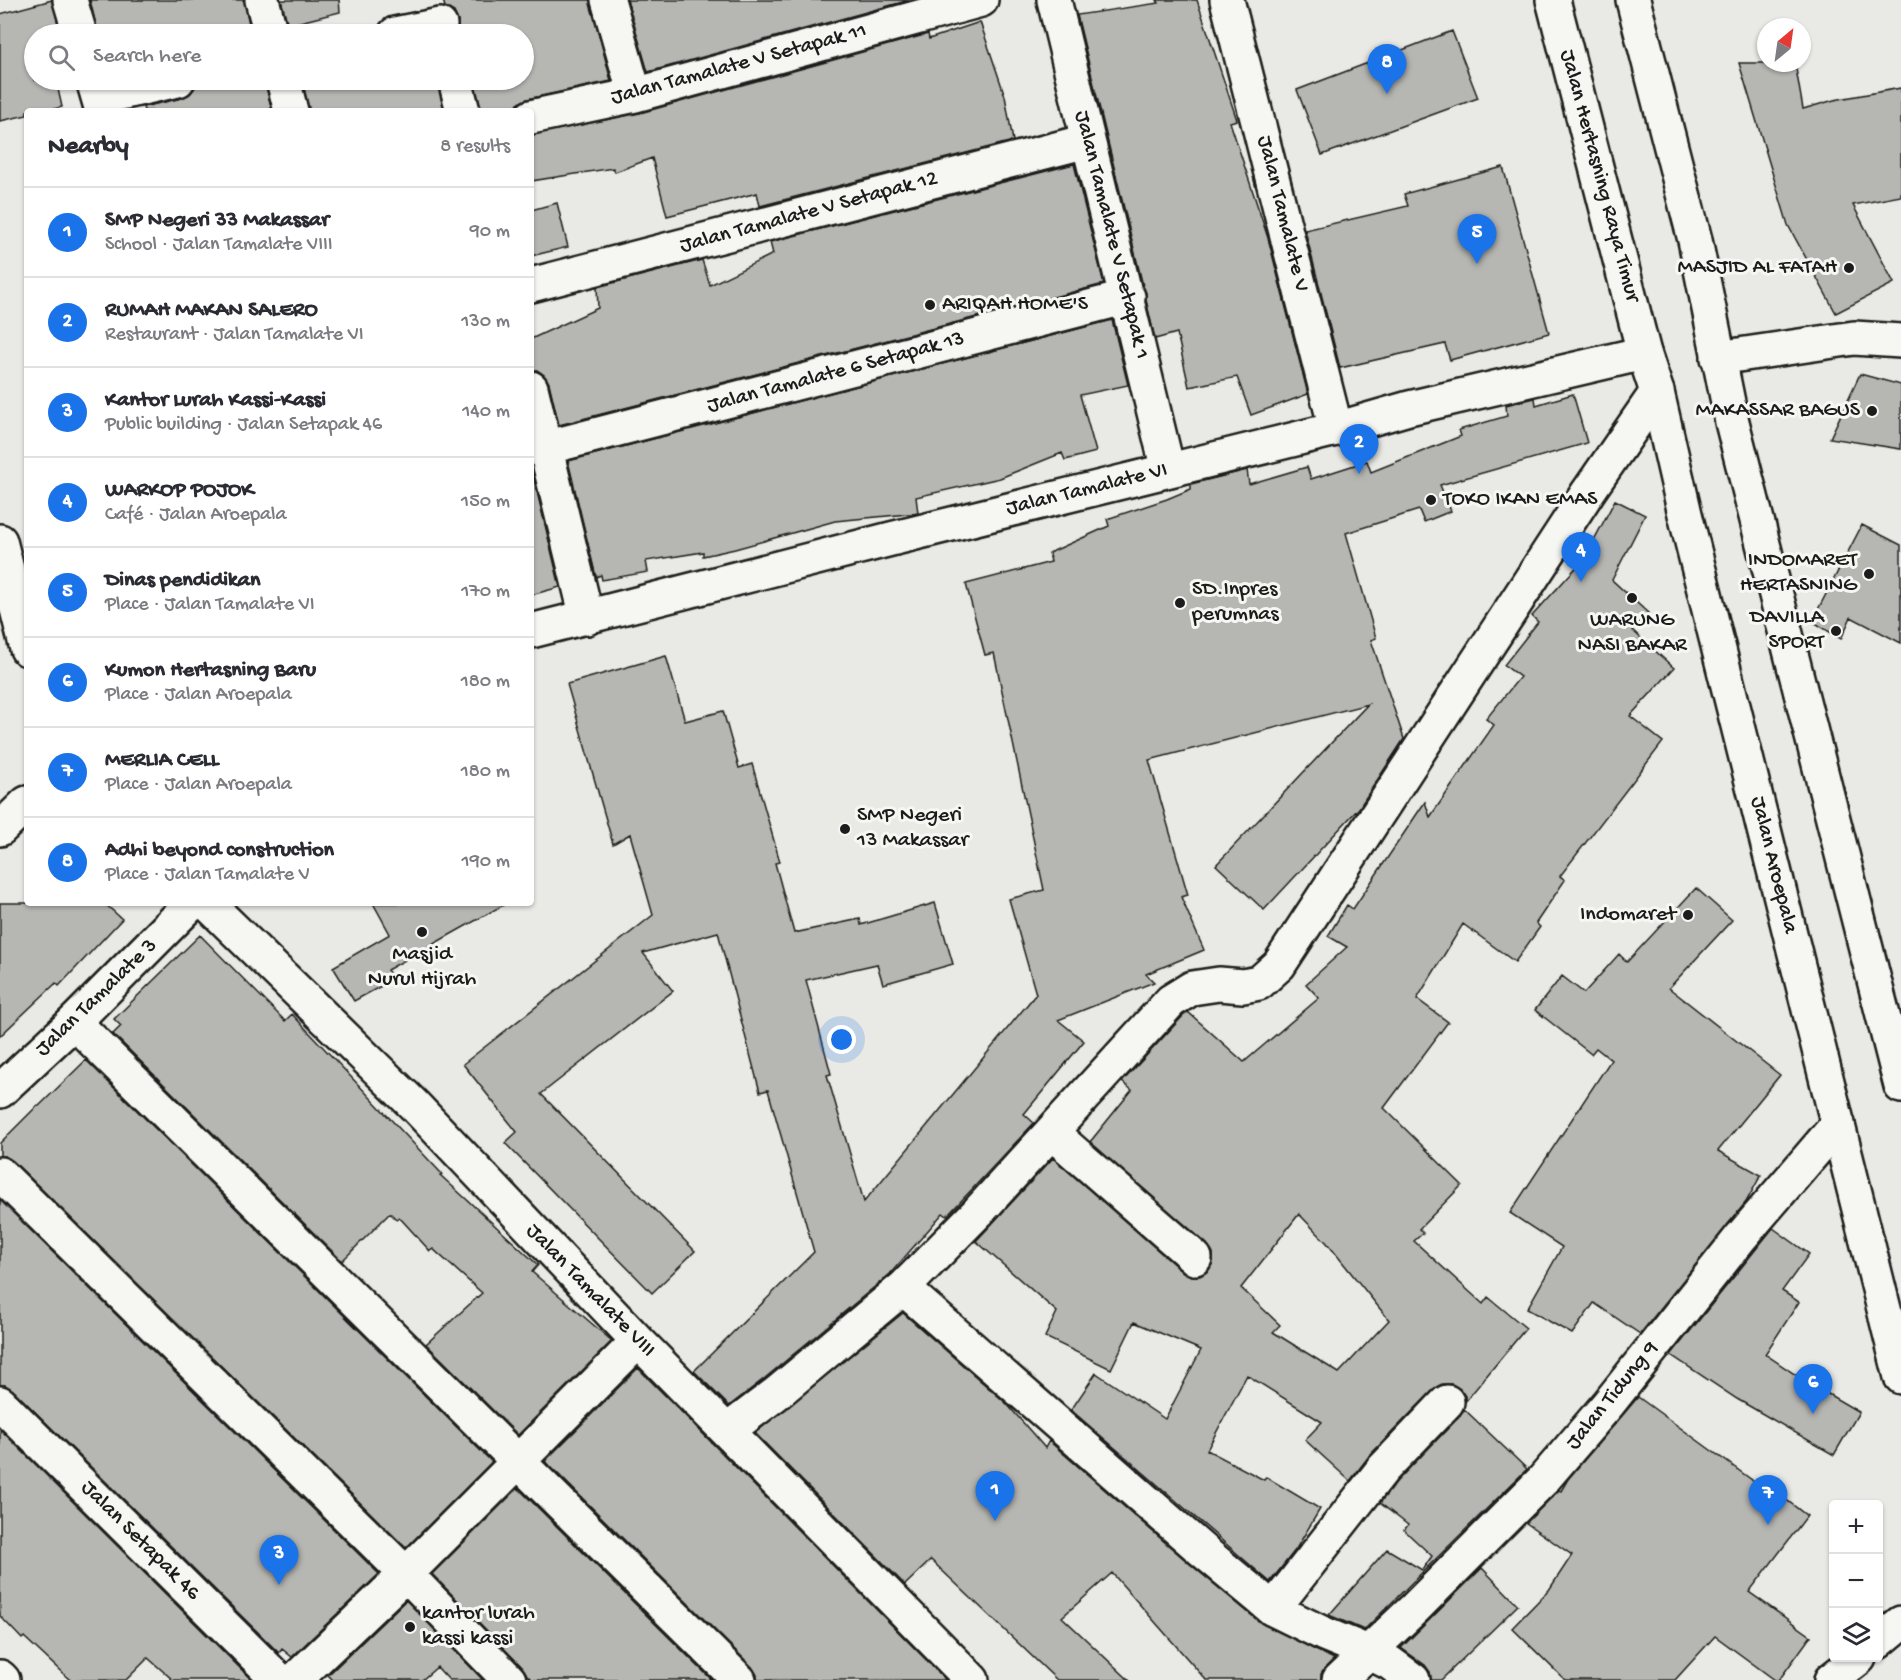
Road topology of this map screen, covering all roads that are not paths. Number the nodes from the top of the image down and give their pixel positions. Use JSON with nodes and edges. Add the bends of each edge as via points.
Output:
{"nodes":[{"id":1,"x":70,"y":0,"type":"edge"},
{"id":2,"x":262,"y":0,"type":"edge"},
{"id":3,"x":608,"y":0,"type":"edge"},
{"id":4,"x":981,"y":0,"type":"edge"},
{"id":5,"x":1054,"y":0,"type":"edge"},
{"id":6,"x":1227,"y":0,"type":"edge"},
{"id":7,"x":1553,"y":0,"type":"edge"},
{"id":8,"x":1633,"y":0,"type":"edge"},
{"id":9,"x":77,"y":24,"type":"edge"},
{"id":10,"x":268,"y":24,"type":"edge"},
{"id":11,"x":128,"y":90,"type":"edge"},
{"id":12,"x":286,"y":90,"type":"edge"},
{"id":13,"x":458,"y":90,"type":"edge"},
{"id":14,"x":635,"y":95,"type":"junction"},
{"id":15,"x":98,"y":96,"type":"edge"},
{"id":16,"x":290,"y":108,"type":"edge"},
{"id":17,"x":462,"y":108,"type":"edge"},
{"id":18,"x":534,"y":116,"type":"edge"},
{"id":19,"x":1087,"y":141,"type":"junction"},
{"id":20,"x":534,"y":284,"type":"edge"},
{"id":21,"x":1128,"y":297,"type":"junction"},
{"id":22,"x":1901,"y":341,"type":"edge"},
{"id":23,"x":1644,"y":353,"type":"junction"},
{"id":24,"x":1718,"y":358,"type":"junction"},
{"id":25,"x":1657,"y":392,"type":"junction"},
{"id":26,"x":534,"y":401,"type":"edge"},
{"id":27,"x":1336,"y":429,"type":"junction"},
{"id":28,"x":545,"y":448,"type":"junction"},
{"id":29,"x":1168,"y":470,"type":"junction"},
{"id":30,"x":0,"y":541,"type":"edge"},
{"id":31,"x":7,"y":605,"type":"edge"},
{"id":32,"x":586,"y":618,"type":"junction"},
{"id":33,"x":534,"y":630,"type":"edge"},
{"id":34,"x":24,"y":642,"type":"edge"},
{"id":35,"x":24,"y":806,"type":"edge"},
{"id":36,"x":0,"y":830,"type":"edge"},
{"id":37,"x":186,"y":906,"type":"edge"},
{"id":38,"x":74,"y":1022,"type":"junction"},
{"id":39,"x":1901,"y":1086,"type":"edge"},
{"id":40,"x":0,"y":1091,"type":"edge"},
{"id":41,"x":1838,"y":1124,"type":"junction"},
{"id":42,"x":1051,"y":1132,"type":"junction"},
{"id":43,"x":0,"y":1174,"type":"edge"},
{"id":44,"x":1195,"y":1258,"type":"dead end"},
{"id":45,"x":903,"y":1288,"type":"junction"},
{"id":46,"x":638,"y":1341,"type":"junction"},
{"id":47,"x":1901,"y":1377,"type":"edge"},
{"id":48,"x":1447,"y":1402,"type":"dead end"},
{"id":49,"x":0,"y":1403,"type":"edge"},
{"id":50,"x":728,"y":1431,"type":"junction"},
{"id":51,"x":519,"y":1461,"type":"junction"},
{"id":52,"x":406,"y":1574,"type":"junction"},
{"id":53,"x":1273,"y":1609,"type":"junction"},
{"id":54,"x":1901,"y":1623,"type":"edge"},
{"id":55,"x":1883,"y":1638,"type":"edge"},
{"id":56,"x":1368,"y":1652,"type":"junction"},
{"id":57,"x":1854,"y":1662,"type":"edge"},
{"id":58,"x":279,"y":1680,"type":"edge"},
{"id":59,"x":295,"y":1680,"type":"edge"},
{"id":60,"x":509,"y":1680,"type":"edge"},
{"id":61,"x":739,"y":1680,"type":"edge"},
{"id":62,"x":972,"y":1680,"type":"edge"},
{"id":63,"x":1339,"y":1680,"type":"edge"},
{"id":64,"x":1413,"y":1680,"type":"edge"},
{"id":65,"x":1831,"y":1680,"type":"edge"}],
"edges":[{"from":1,"to":9,"type":"street"},
{"from":2,"to":10,"type":"street"},
{"from":3,"to":14,"type":"street"},
{"from":4,"to":14,"type":"street","name":"Jalan Tamalate V Setapak 11"},
{"from":5,"to":19,"type":"street","name":"Jalan Tamalate V Setapak 1"},
{"from":6,"to":27,"type":"street","name":"Jalan Tamalate V"},
{"from":7,"to":23,"type":"street","name":"Jalan Hertasning Raya Timur"},
{"from":8,"to":24,"type":"street","via":[[1695,240]]},
{"from":11,"to":15,"type":"street"},
{"from":12,"to":16,"type":"street"},
{"from":13,"to":17,"type":"street"},
{"from":14,"to":18,"type":"street","name":"Jalan Tamalate V Setapak 11"},
{"from":19,"to":20,"type":"street","name":"Jalan Tamalate V Setapak 12"},
{"from":19,"to":21,"type":"street","name":"Jalan Tamalate V Setapak 1"},
{"from":21,"to":28,"type":"street","name":"Jalan Tamalate 6 Setapak 13"},
{"from":21,"to":29,"type":"street","name":"Jalan Tamalate V Setapak 1"},
{"from":22,"to":24,"type":"street","via":[[1854,338]]},
{"from":23,"to":25,"type":"street","name":"Jalan Aroepala"},
{"from":23,"to":27,"type":"street","name":"Jalan Tamalate VI"},
{"from":24,"to":39,"type":"street"},
{"from":25,"to":41,"type":"street","name":"Jalan Aroepala"},
{"from":25,"to":42,"type":"street","via":[[1587,492],[1279,965],[1259,982],[1192,988],[1171,1001]]},
{"from":26,"to":28,"type":"street"},
{"from":27,"to":29,"type":"street","name":"Jalan Tamalate VI"},
{"from":28,"to":32,"type":"street"},
{"from":29,"to":32,"type":"street","name":"Jalan Tamalate VI"},
{"from":30,"to":31,"type":"street"},
{"from":31,"to":34,"type":"street"},
{"from":32,"to":33,"type":"street","name":"Jalan Tamalate VI"},
{"from":35,"to":36,"type":"street"},
{"from":37,"to":38,"type":"street","name":"Jalan Tamalate 3"},
{"from":37,"to":46,"type":"street","name":"Jalan Tamalate VIII","via":[[415,1106]]},
{"from":38,"to":40,"type":"street","name":"Jalan Tamalate 3"},
{"from":38,"to":51,"type":"street"},
{"from":41,"to":47,"type":"street","name":"Jalan Aroepala"},
{"from":41,"to":56,"type":"street","name":"Jalan Tidung 9","via":[[1543,1480]]},
{"from":42,"to":44,"type":"street"},
{"from":42,"to":45,"type":"street"},
{"from":43,"to":52,"type":"street"},
{"from":45,"to":50,"type":"street"},
{"from":45,"to":53,"type":"street"},
{"from":46,"to":50,"type":"street","name":"Jalan Tamalate VIII"},
{"from":46,"to":51,"type":"street"},
{"from":48,"to":53,"type":"street","via":[[1376,1477]]},
{"from":49,"to":58,"type":"street","name":"Jalan Setapak 46"},
{"from":50,"to":62,"type":"street","name":"Jalan Tamalate VIII"},
{"from":51,"to":52,"type":"street"},
{"from":51,"to":61,"type":"street"},
{"from":52,"to":59,"type":"street"},
{"from":52,"to":60,"type":"street"},
{"from":53,"to":56,"type":"street"},
{"from":54,"to":55,"type":"street"},
{"from":56,"to":63,"type":"street","name":"Jalan Tidung 9"},
{"from":56,"to":64,"type":"street"},
{"from":57,"to":65,"type":"street"}]}
